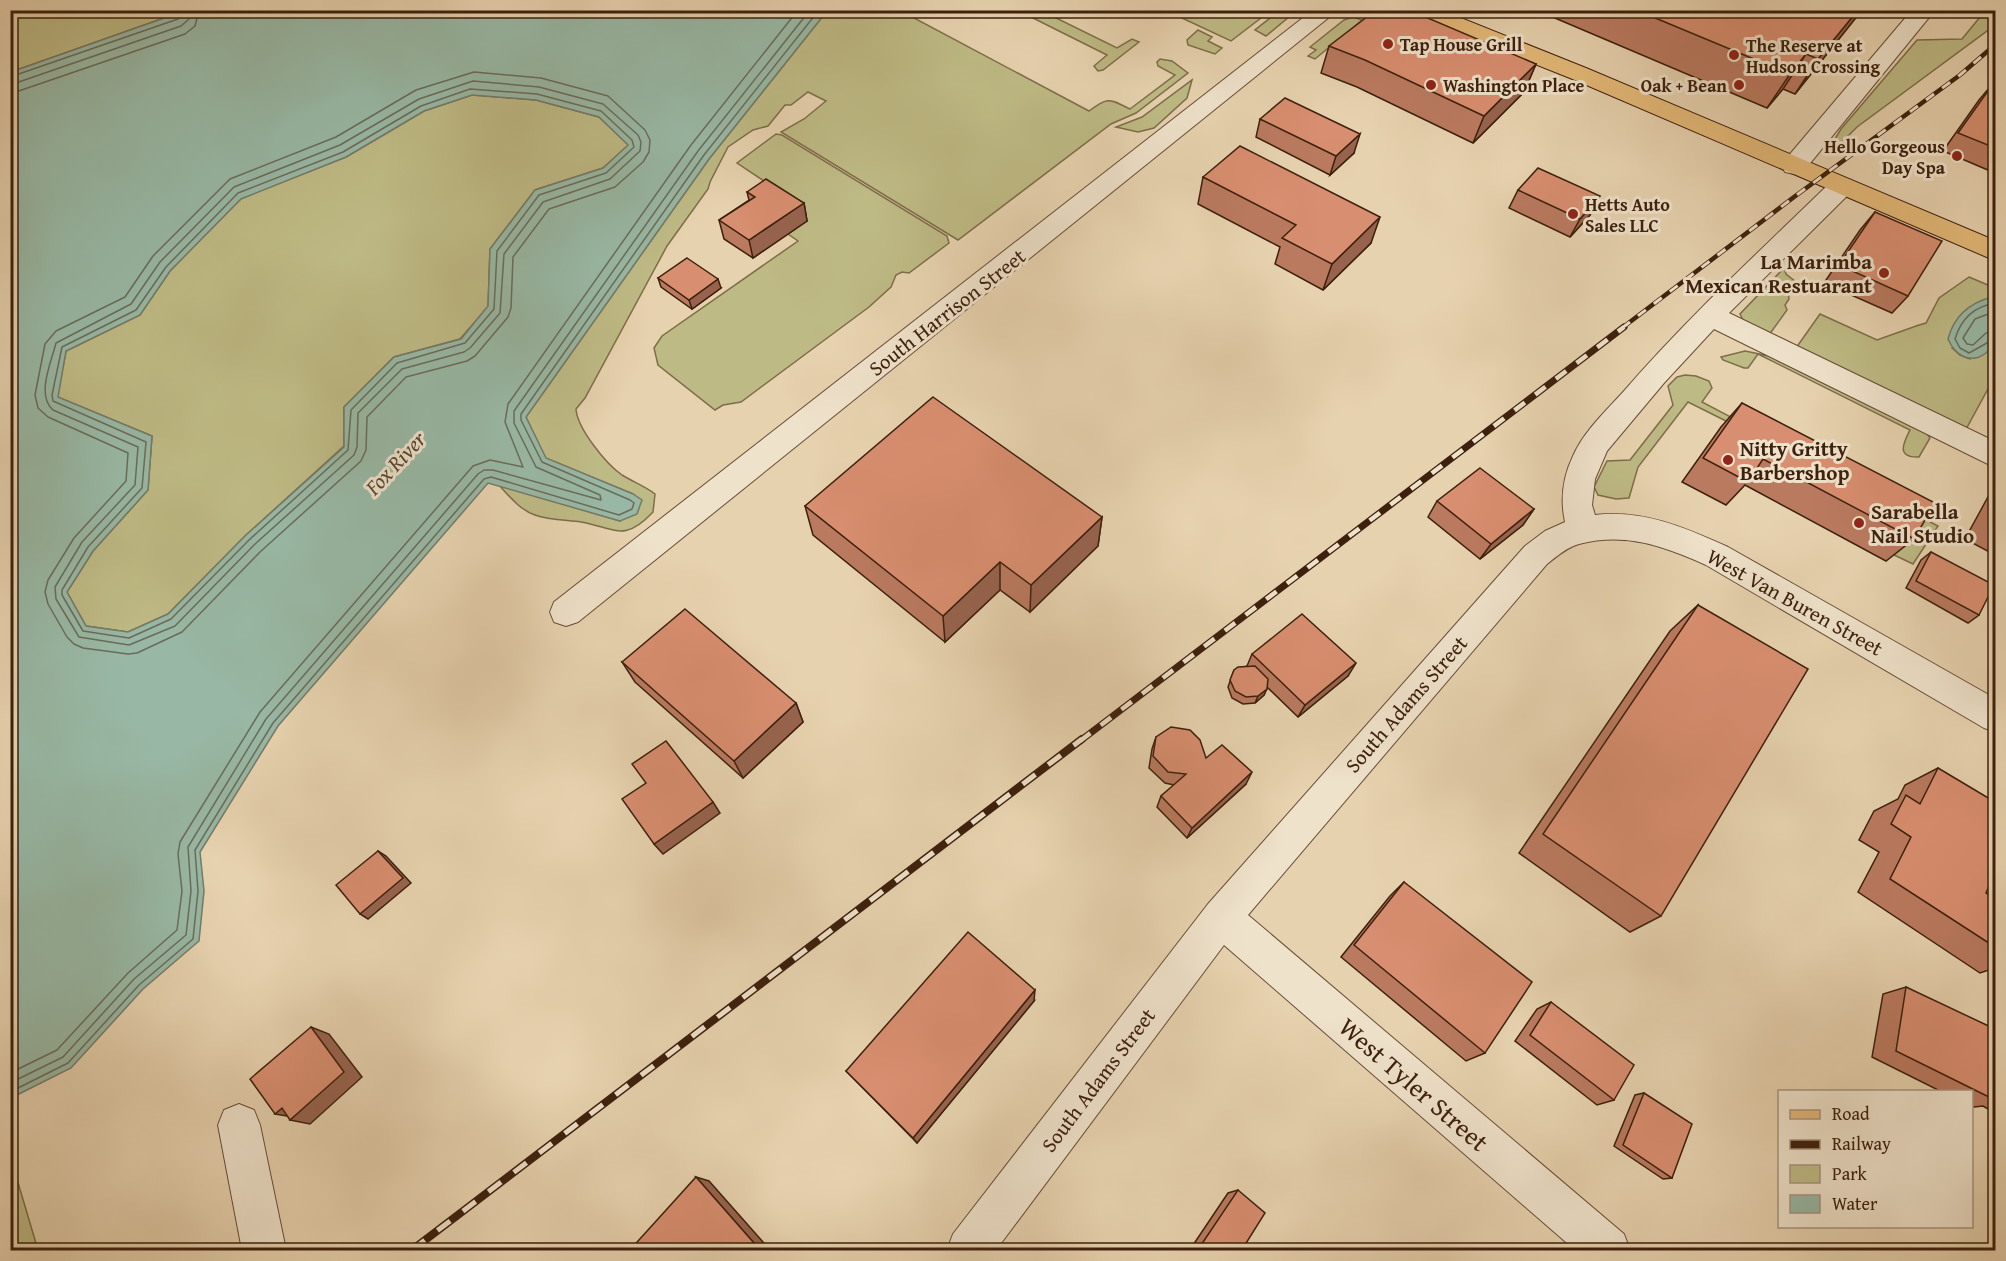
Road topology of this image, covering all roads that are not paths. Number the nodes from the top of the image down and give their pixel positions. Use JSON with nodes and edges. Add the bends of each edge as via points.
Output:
{"nodes":[{"id":1,"x":1327,"y":10,"type":"edge"},
{"id":2,"x":1420,"y":10,"type":"edge"},
{"id":3,"x":1924,"y":10,"type":"edge"},
{"id":4,"x":1794,"y":166,"type":"junction"},
{"id":5,"x":1842,"y":186,"type":"junction"},
{"id":6,"x":1995,"y":252,"type":"edge"},
{"id":7,"x":1710,"y":315,"type":"junction"},
{"id":8,"x":1995,"y":456,"type":"edge"},
{"id":9,"x":1582,"y":531,"type":"junction"},
{"id":10,"x":566,"y":612,"type":"dead end"},
{"id":11,"x":1995,"y":717,"type":"edge"},
{"id":12,"x":1221,"y":917,"type":"junction"},
{"id":13,"x":239,"y":1125,"type":"dead end"},
{"id":14,"x":264,"y":1251,"type":"edge"},
{"id":15,"x":969,"y":1251,"type":"edge"},
{"id":16,"x":1608,"y":1251,"type":"edge"}],
"edges":[{"from":1,"to":10,"type":"street","name":"South Harrison Street"},
{"from":2,"to":4,"type":"main road"},
{"from":3,"to":4,"type":"street"},
{"from":4,"to":5,"type":"main road"},
{"from":5,"to":6,"type":"main road"},
{"from":5,"to":7,"type":"street"},
{"from":7,"to":8,"type":"street"},
{"from":7,"to":9,"type":"street","via":[[1612,423],[1588,456],[1577,505]]},
{"from":9,"to":11,"type":"street","name":"West Van Buren Street","via":[[1634,528],[1673,537],[1717,556]]},
{"from":9,"to":12,"type":"street","name":"South Adams Street","via":[[1561,537],[1536,555]]},
{"from":12,"to":15,"type":"street","name":"South Adams Street"},
{"from":12,"to":16,"type":"street","name":"West Tyler Street"},
{"from":13,"to":14,"type":"street"}]}
